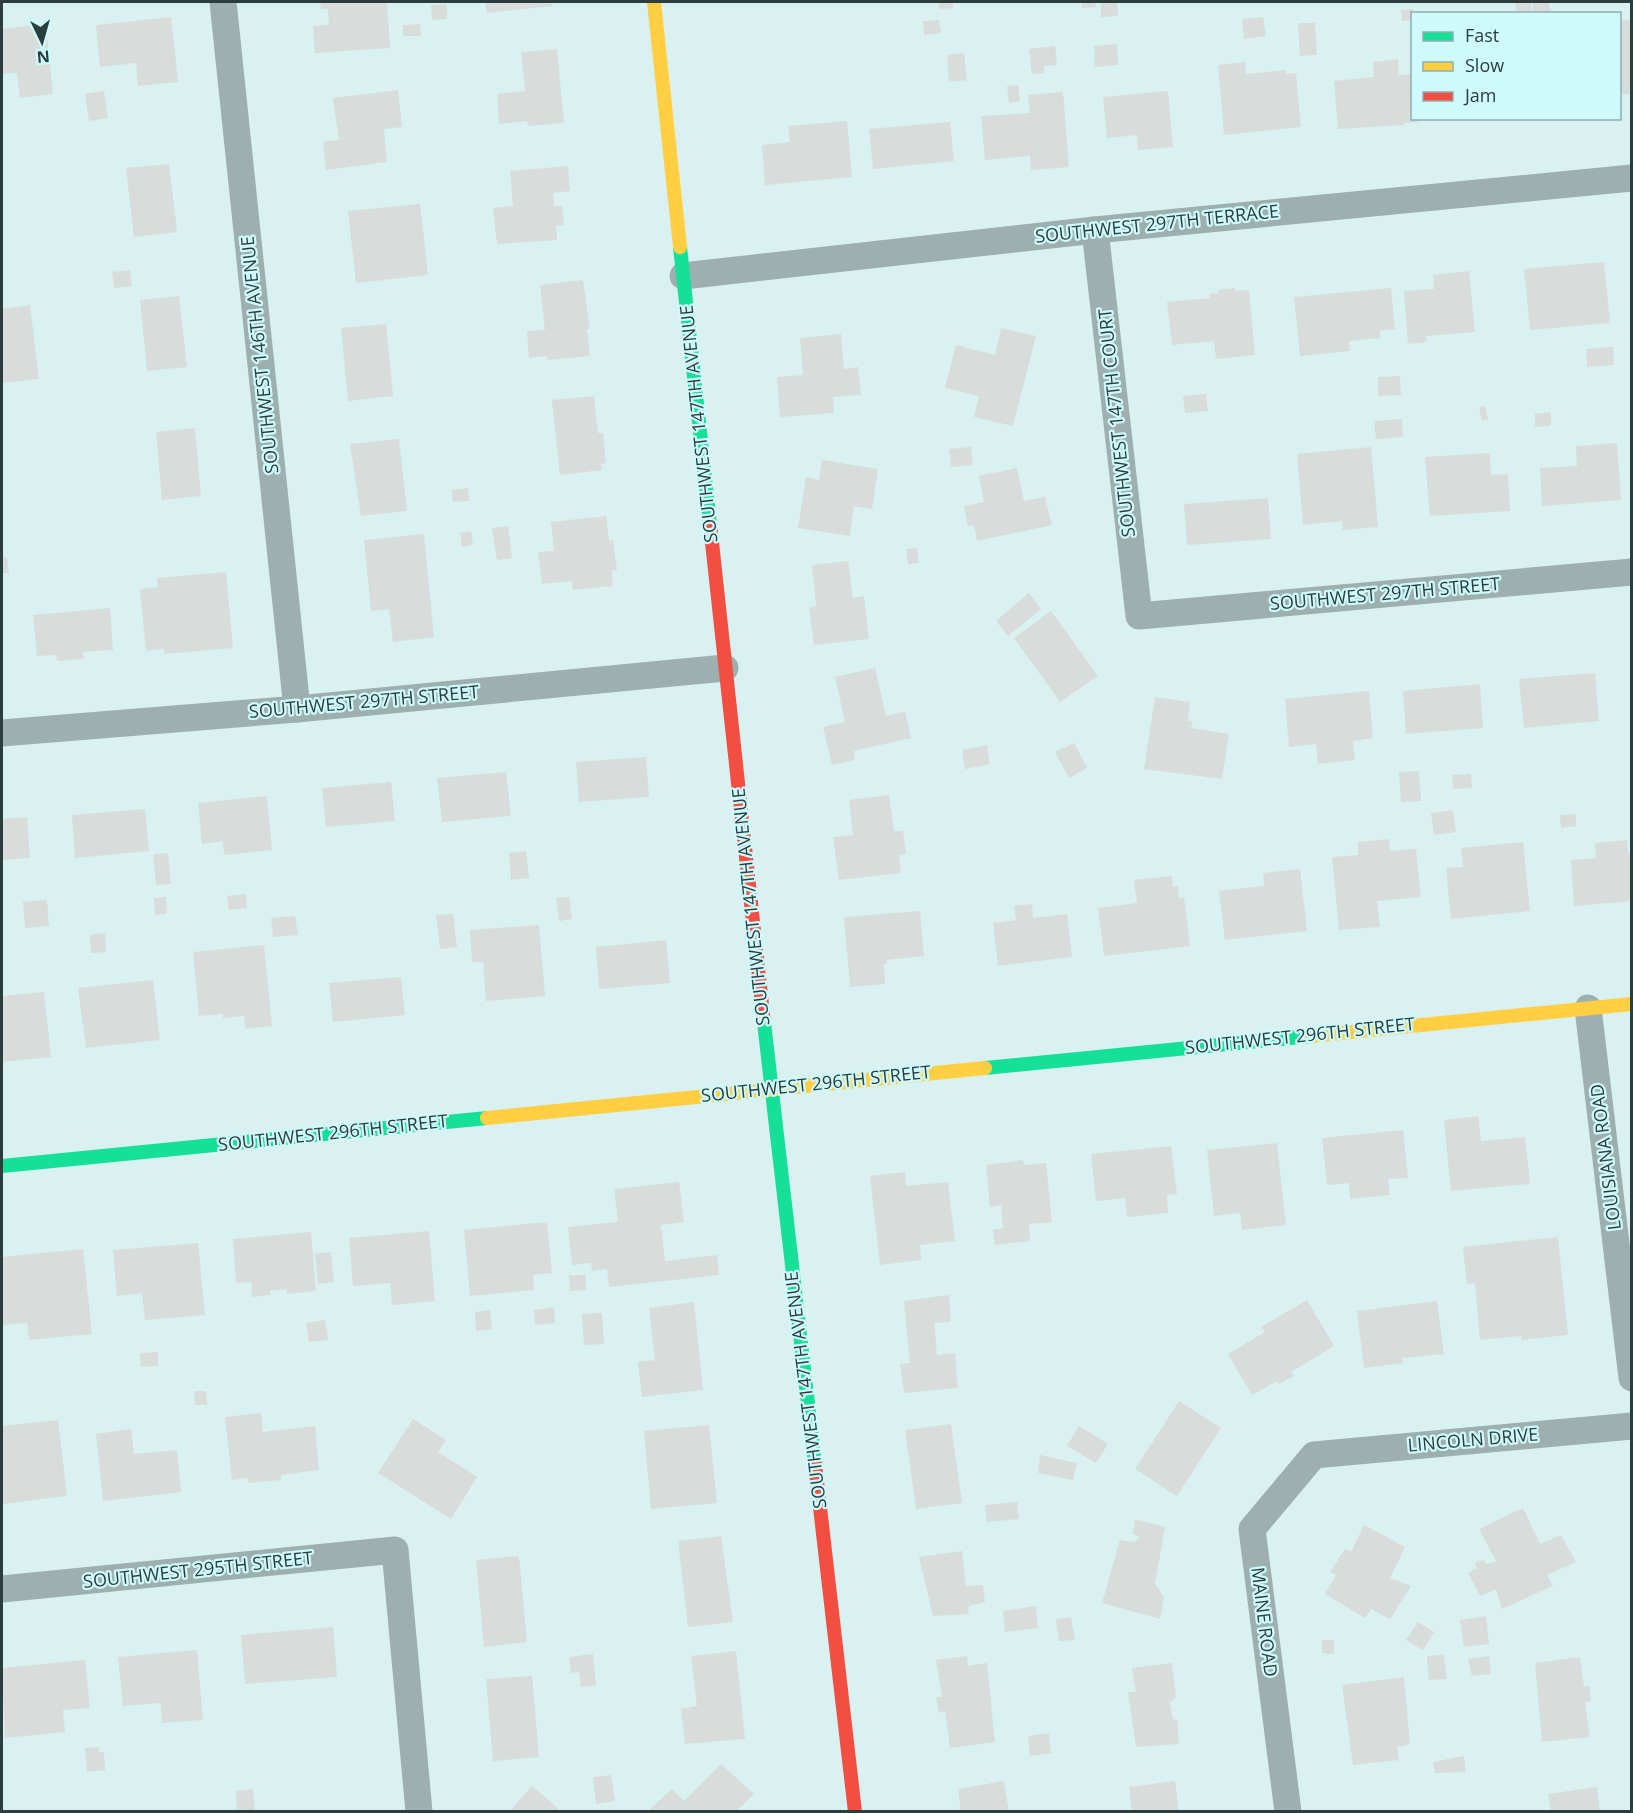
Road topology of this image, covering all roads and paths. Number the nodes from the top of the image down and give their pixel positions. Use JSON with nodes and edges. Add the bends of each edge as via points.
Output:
{"nodes":[{"id":1,"x":223,"y":2,"type":"edge"},
{"id":2,"x":654,"y":2,"type":"edge"},
{"id":3,"x":1632,"y":178,"type":"edge"},
{"id":4,"x":1095,"y":230,"type":"junction"},
{"id":5,"x":683,"y":276,"type":"junction"},
{"id":6,"x":1632,"y":572,"type":"edge"},
{"id":7,"x":1139,"y":616,"type":"joint"},
{"id":8,"x":725,"y":668,"type":"junction"},
{"id":9,"x":297,"y":709,"type":"junction"},
{"id":10,"x":2,"y":733,"type":"edge"},
{"id":11,"x":1632,"y":1004,"type":"edge"},
{"id":12,"x":1588,"y":1008,"type":"junction"},
{"id":13,"x":771,"y":1088,"type":"junction"},
{"id":14,"x":2,"y":1166,"type":"edge"},
{"id":15,"x":1632,"y":1378,"type":"edge"},
{"id":16,"x":1632,"y":1426,"type":"edge"},
{"id":17,"x":1314,"y":1455,"type":"joint"},
{"id":18,"x":2,"y":1589,"type":"edge"},
{"id":19,"x":419,"y":1812,"type":"edge"},
{"id":20,"x":855,"y":1812,"type":"edge"},
{"id":21,"x":1288,"y":1812,"type":"edge"}],
"edges":[{"from":1,"to":9,"type":"street","name":"SOUTHWEST 146TH AVENUE"},
{"from":2,"to":5,"type":"street","name":"SOUTHWEST 147TH AVENUE"},
{"from":3,"to":4,"type":"street","name":"SOUTHWEST 297TH TERRACE"},
{"from":4,"to":5,"type":"street","name":"SOUTHWEST 297TH TERRACE"},
{"from":4,"to":7,"type":"street","name":"SOUTHWEST 147TH COURT"},
{"from":5,"to":8,"type":"street","name":"SOUTHWEST 147TH AVENUE"},
{"from":6,"to":7,"type":"street","name":"SOUTHWEST 297TH STREET"},
{"from":8,"to":9,"type":"street","name":"SOUTHWEST 297TH STREET"},
{"from":8,"to":13,"type":"street","name":"SOUTHWEST 147TH AVENUE"},
{"from":9,"to":10,"type":"street","name":"SOUTHWEST 297TH STREET"},
{"from":11,"to":12,"type":"street","name":"SOUTHWEST 296TH STREET"},
{"from":12,"to":13,"type":"street","name":"SOUTHWEST 296TH STREET"},
{"from":12,"to":15,"type":"street","name":"LOUISIANA ROAD"},
{"from":13,"to":14,"type":"street","name":"SOUTHWEST 296TH STREET"},
{"from":13,"to":20,"type":"street","name":"SOUTHWEST 147TH AVENUE"},
{"from":16,"to":17,"type":"street","name":"LINCOLN DRIVE"},
{"from":17,"to":21,"type":"street","name":"MAINE ROAD","via":[[1252,1529]]},
{"from":18,"to":19,"type":"street","name":"SOUTHWEST 295TH STREET","via":[[395,1550]]}]}
